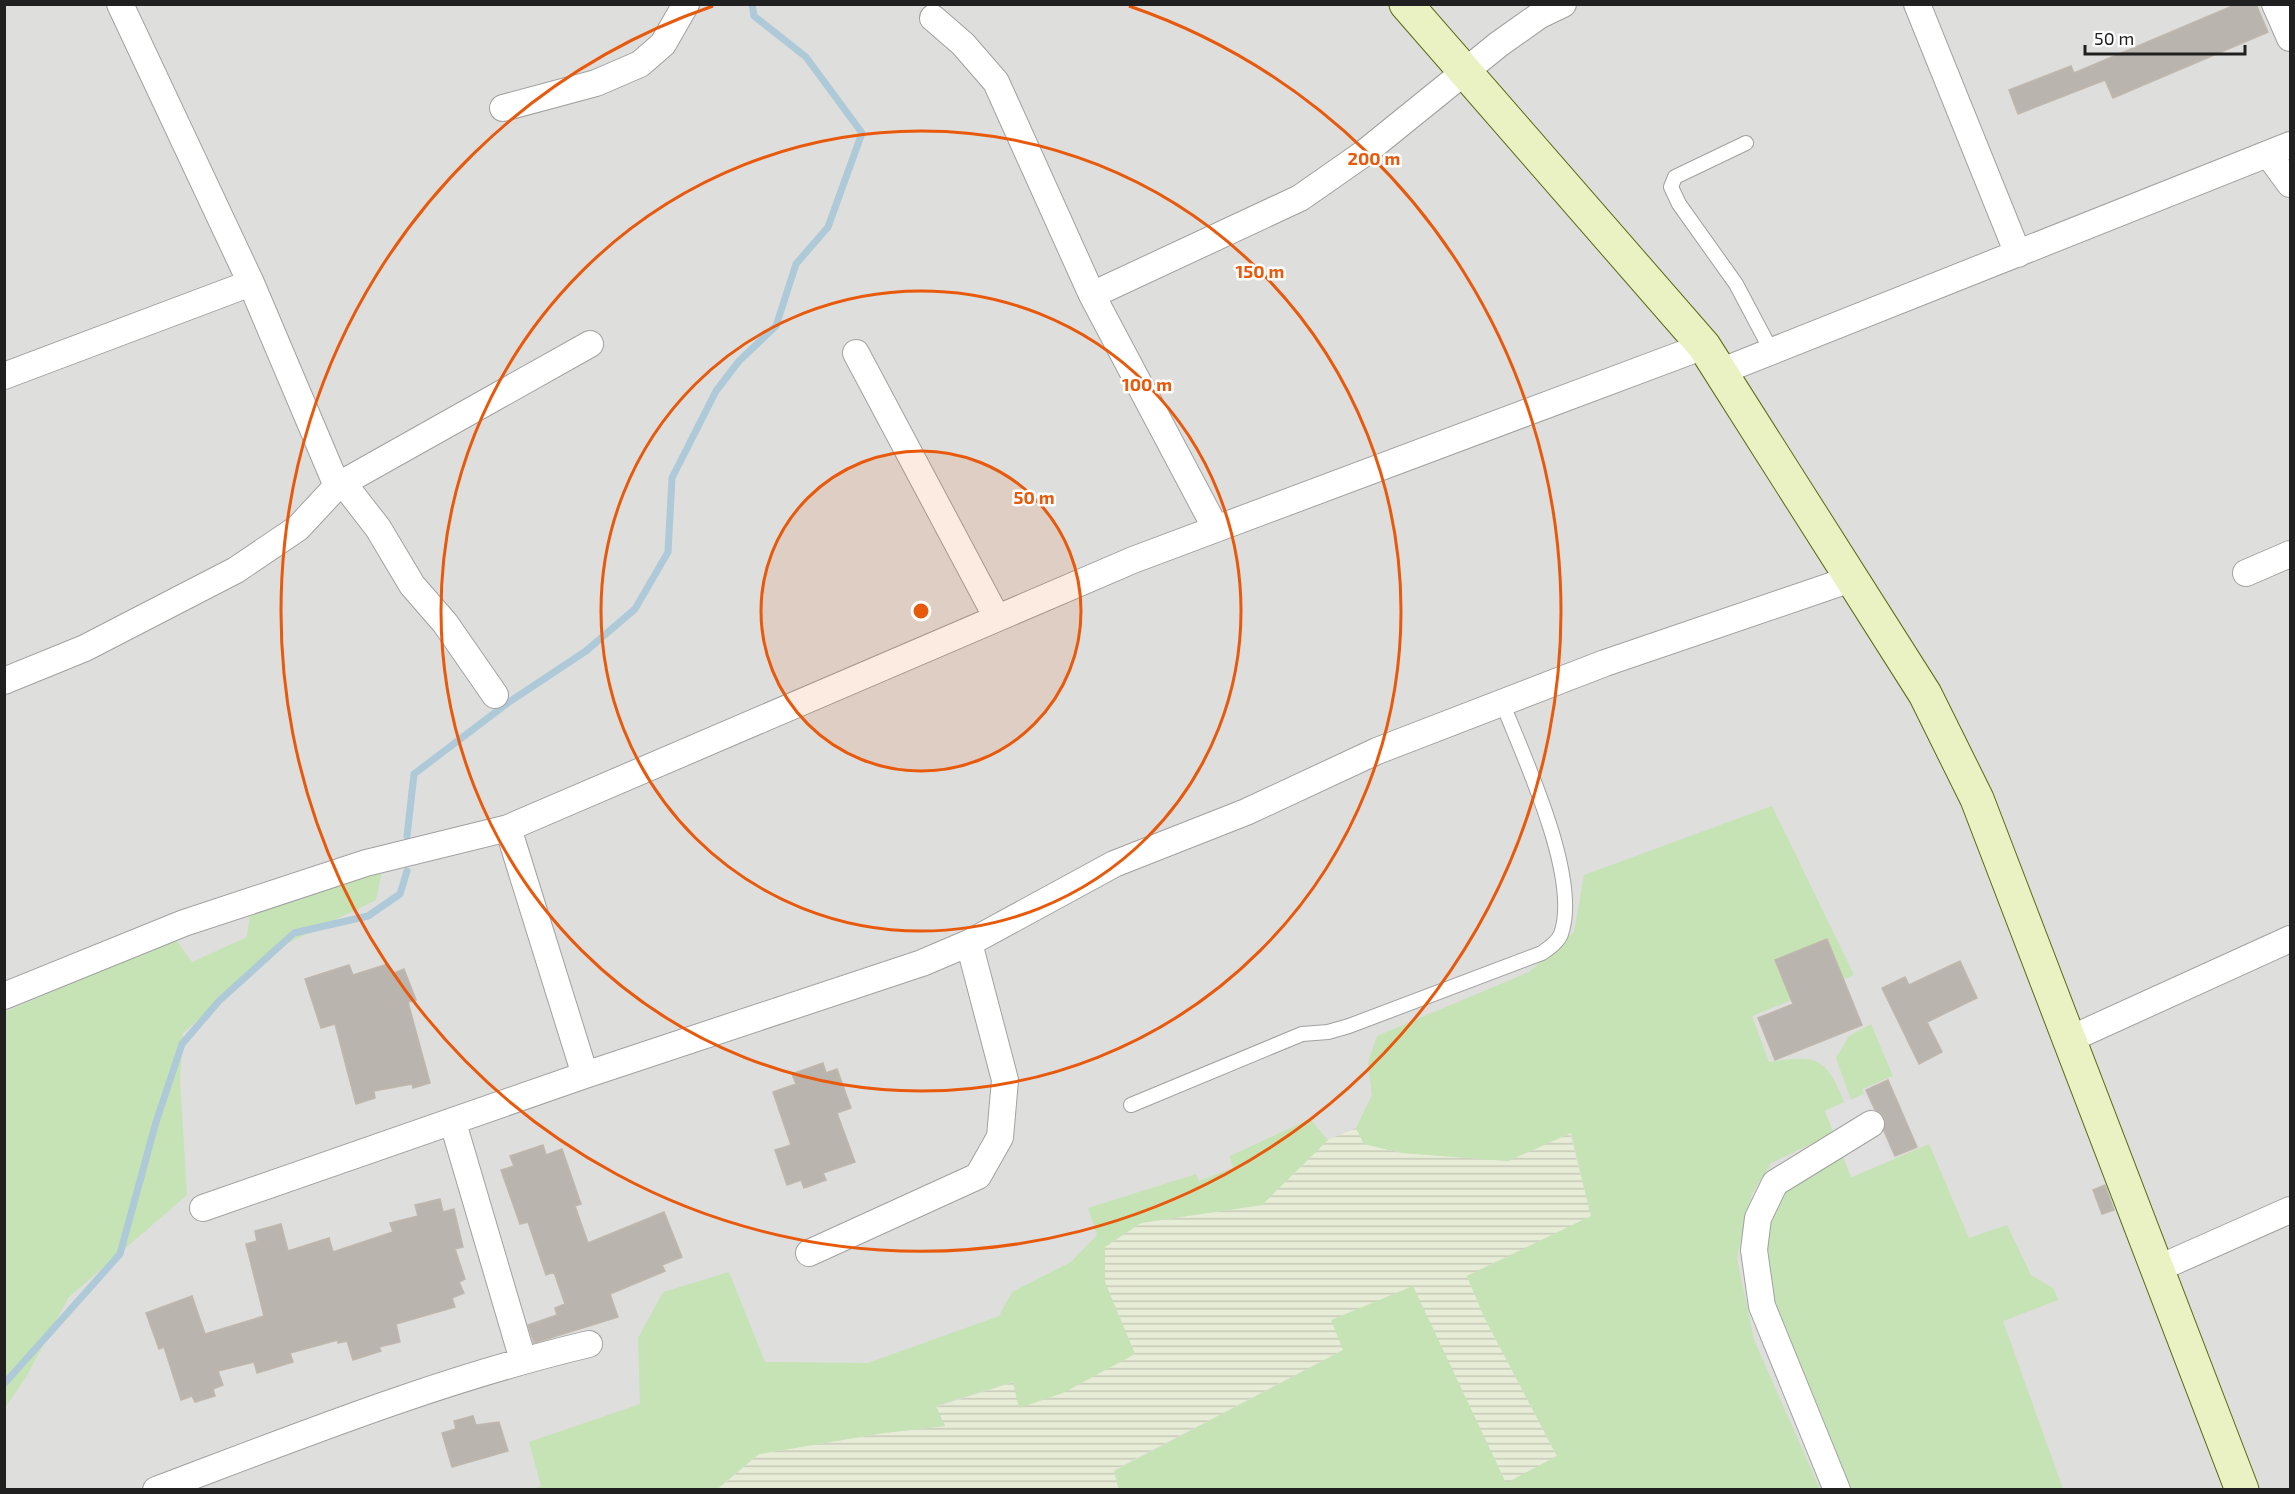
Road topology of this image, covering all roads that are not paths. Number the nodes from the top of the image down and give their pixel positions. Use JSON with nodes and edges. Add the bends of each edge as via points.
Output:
{"nodes":[{"id":1,"x":120,"y":4,"type":"edge"},
{"id":2,"x":686,"y":4,"type":"edge"},
{"id":3,"x":1406,"y":4,"type":"edge"},
{"id":4,"x":1563,"y":4,"type":"edge"},
{"id":5,"x":1917,"y":4,"type":"edge"},
{"id":6,"x":2275,"y":4,"type":"edge"},
{"id":7,"x":933,"y":18,"type":"dead end"},
{"id":8,"x":2290,"y":38,"type":"edge"},
{"id":9,"x":1467,"y":72,"type":"junction"},
{"id":10,"x":503,"y":108,"type":"dead end"},
{"id":11,"x":1746,"y":142,"type":"dead end"},
{"id":12,"x":2279,"y":150,"type":"edge"},
{"id":13,"x":2290,"y":183,"type":"edge"},
{"id":14,"x":2018,"y":254,"type":"junction"},
{"id":15,"x":251,"y":283,"type":"junction"},
{"id":16,"x":1092,"y":295,"type":"junction"},
{"id":17,"x":590,"y":344,"type":"dead end"},
{"id":18,"x":1772,"y":352,"type":"junction"},
{"id":19,"x":856,"y":353,"type":"dead end"},
{"id":20,"x":1713,"y":358,"type":"junction"},
{"id":21,"x":4,"y":376,"type":"edge"},
{"id":22,"x":340,"y":485,"type":"junction"},
{"id":23,"x":1215,"y":529,"type":"junction"},
{"id":24,"x":2290,"y":554,"type":"edge"},
{"id":25,"x":2246,"y":573,"type":"dead end"},
{"id":26,"x":1854,"y":578,"type":"junction"},
{"id":27,"x":997,"y":618,"type":"junction"},
{"id":28,"x":4,"y":681,"type":"edge"},
{"id":29,"x":495,"y":695,"type":"dead end"},
{"id":30,"x":1502,"y":702,"type":"junction"},
{"id":31,"x":508,"y":828,"type":"junction"},
{"id":32,"x":2290,"y":939,"type":"edge"},
{"id":33,"x":969,"y":943,"type":"junction"},
{"id":34,"x":4,"y":996,"type":"edge"},
{"id":35,"x":2068,"y":1040,"type":"junction"},
{"id":36,"x":585,"y":1076,"type":"junction"},
{"id":37,"x":1131,"y":1105,"type":"dead end"},
{"id":38,"x":453,"y":1123,"type":"junction"},
{"id":39,"x":1871,"y":1124,"type":"dead end"},
{"id":40,"x":203,"y":1208,"type":"dead end"},
{"id":41,"x":2290,"y":1210,"type":"edge"},
{"id":42,"x":809,"y":1253,"type":"dead end"},
{"id":43,"x":2157,"y":1269,"type":"junction"},
{"id":44,"x":589,"y":1344,"type":"dead end"},
{"id":45,"x":523,"y":1360,"type":"junction"},
{"id":46,"x":156,"y":1490,"type":"edge"},
{"id":47,"x":1837,"y":1490,"type":"edge"},
{"id":48,"x":2242,"y":1490,"type":"edge"}],
"edges":[{"from":1,"to":15,"type":"street"},
{"from":2,"to":10,"type":"street","via":[[663,44],[640,64],[596,83]]},
{"from":3,"to":9,"type":"street"},
{"from":4,"to":9,"type":"street","via":[[1507,38]]},
{"from":5,"to":14,"type":"street"},
{"from":6,"to":8,"type":"street"},
{"from":7,"to":16,"type":"street","via":[[963,44],[996,82]]},
{"from":9,"to":16,"type":"street","via":[[1300,198]]},
{"from":9,"to":20,"type":"street"},
{"from":11,"to":18,"type":"lane","via":[[1675,177],[1671,187],[1736,284]]},
{"from":12,"to":13,"type":"street"},
{"from":12,"to":14,"type":"street"},
{"from":14,"to":18,"type":"street"},
{"from":15,"to":21,"type":"street"},
{"from":15,"to":22,"type":"street"},
{"from":16,"to":23,"type":"street"},
{"from":17,"to":22,"type":"street"},
{"from":18,"to":20,"type":"street"},
{"from":19,"to":27,"type":"street"},
{"from":20,"to":23,"type":"street"},
{"from":20,"to":26,"type":"street"},
{"from":22,"to":28,"type":"street","via":[[298,528],[236,570],[84,648]]},
{"from":22,"to":29,"type":"street","via":[[378,528],[412,585],[445,623]]},
{"from":23,"to":27,"type":"street"},
{"from":24,"to":25,"type":"street"},
{"from":26,"to":30,"type":"street"},
{"from":26,"to":35,"type":"street","via":[[1925,694],[1977,799]]},
{"from":27,"to":31,"type":"street"},
{"from":30,"to":33,"type":"street","via":[[1114,864]]},
{"from":30,"to":37,"type":"lane","via":[[1563,870],[1561,937],[1542,953],[1349,1026],[1302,1034]]},
{"from":31,"to":34,"type":"street","via":[[366,863],[184,923]]},
{"from":31,"to":36,"type":"street"},
{"from":32,"to":35,"type":"street"},
{"from":33,"to":36,"type":"street","via":[[922,963]]},
{"from":33,"to":42,"type":"street","via":[[1005,1080],[1000,1137],[978,1176]]},
{"from":35,"to":43,"type":"street"},
{"from":36,"to":38,"type":"street"},
{"from":38,"to":40,"type":"street"},
{"from":38,"to":45,"type":"street"},
{"from":39,"to":47,"type":"street","via":[[1775,1183],[1758,1218],[1754,1250],[1762,1306]]},
{"from":41,"to":43,"type":"street"},
{"from":43,"to":48,"type":"street"},
{"from":44,"to":45,"type":"street"},
{"from":45,"to":46,"type":"street","via":[[352,1416]]}]}
